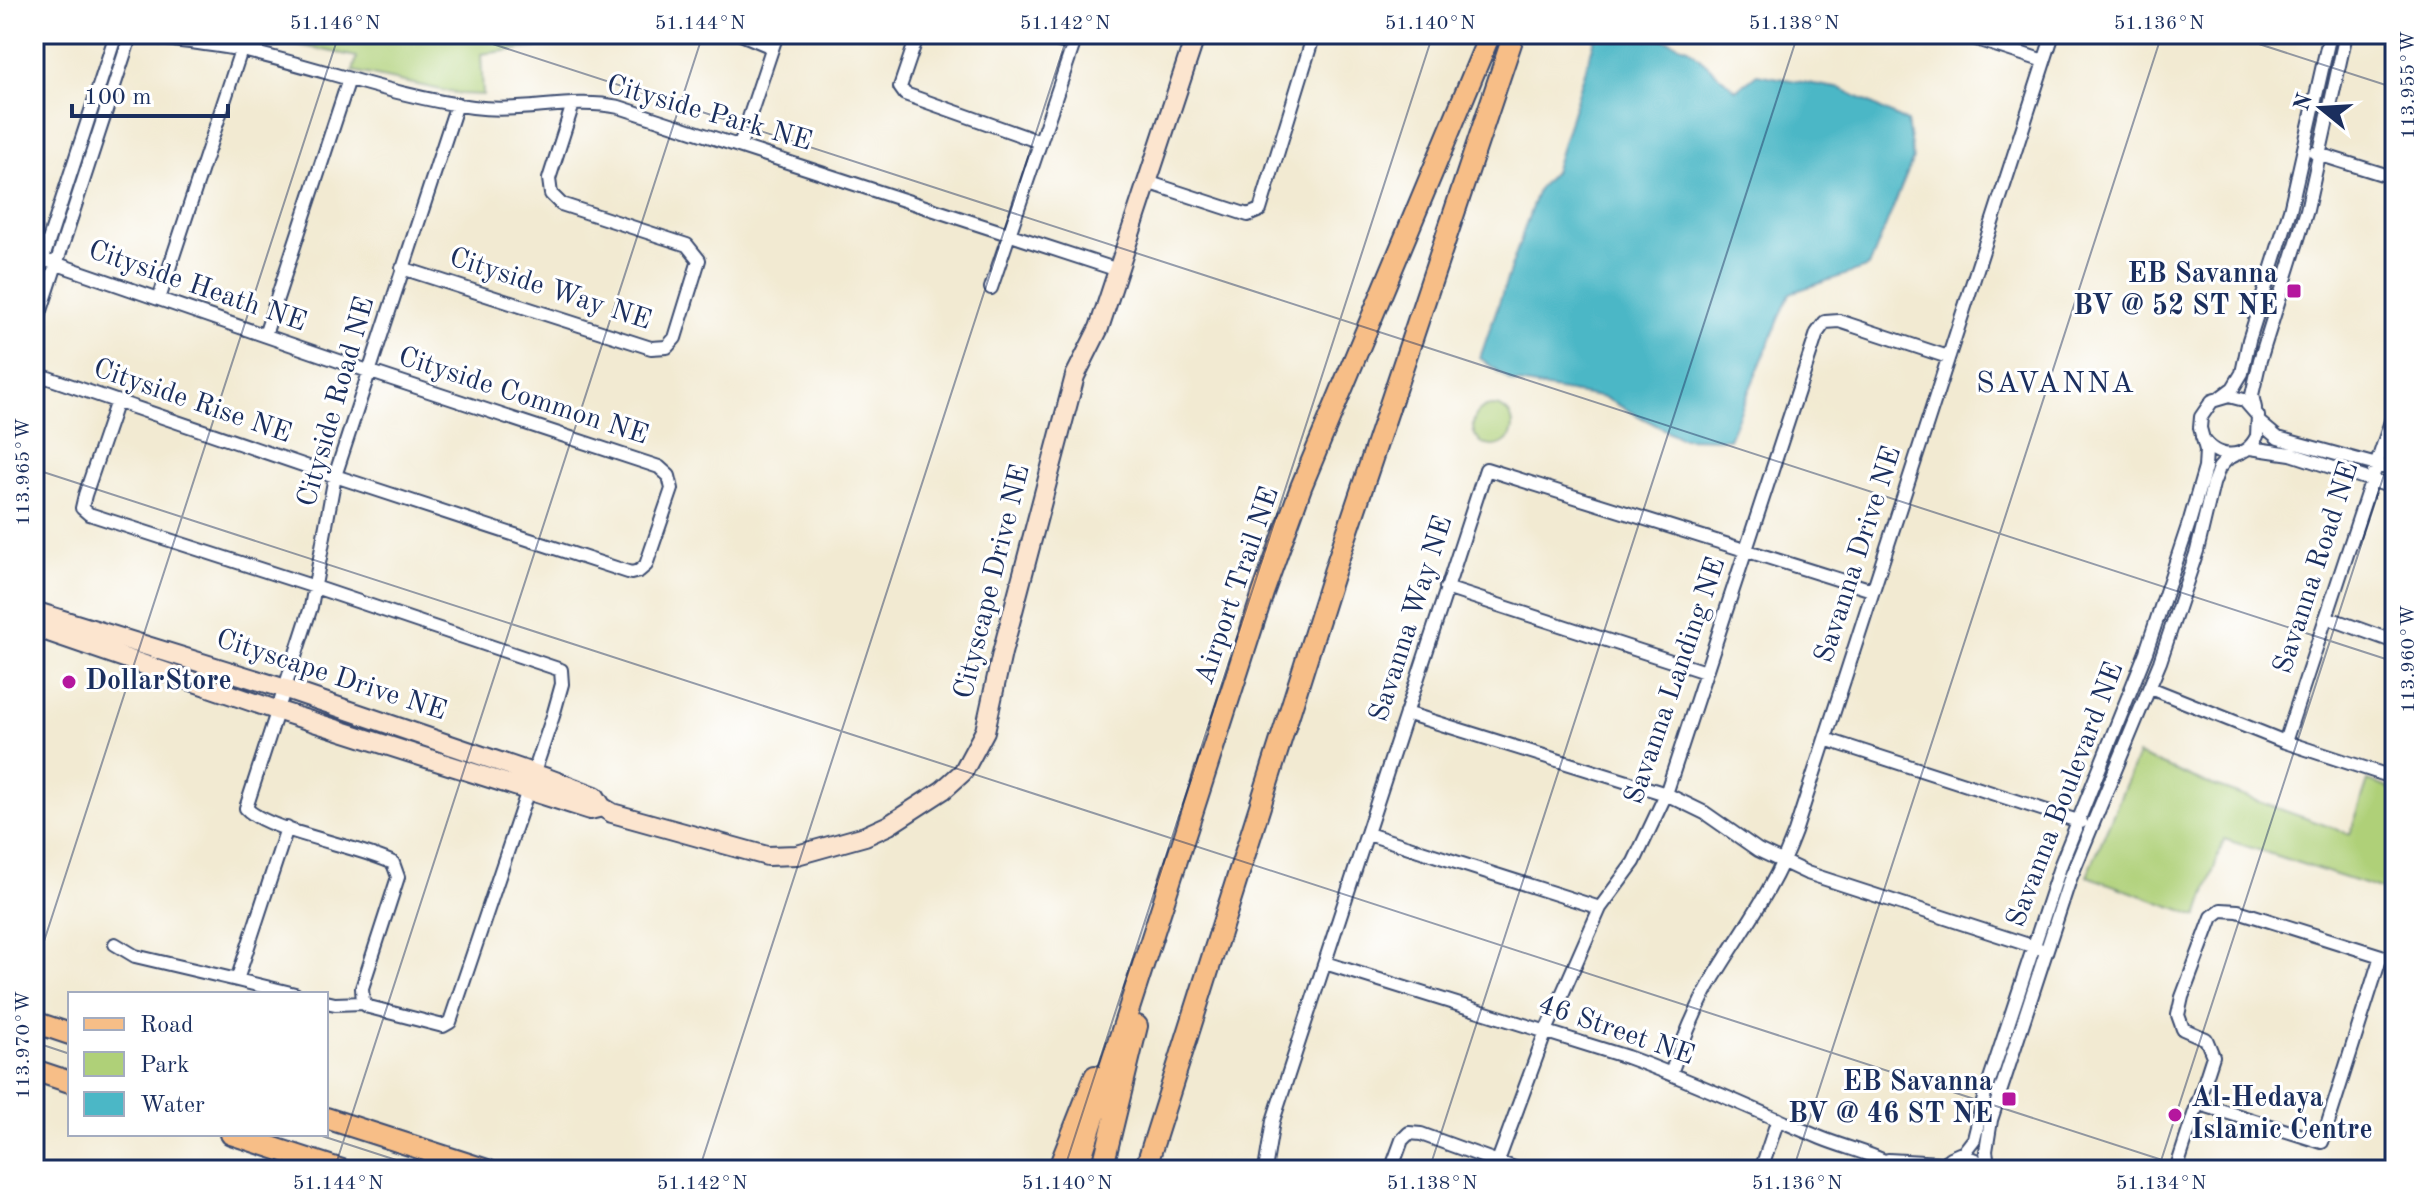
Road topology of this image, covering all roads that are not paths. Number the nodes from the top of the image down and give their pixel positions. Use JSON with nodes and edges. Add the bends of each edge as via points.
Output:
{"nodes":[{"id":1,"x":116,"y":34,"type":"edge"},
{"id":2,"x":133,"y":34,"type":"edge"},
{"id":3,"x":741,"y":34,"type":"edge"},
{"id":4,"x":918,"y":34,"type":"edge"},
{"id":5,"x":1037,"y":34,"type":"edge"},
{"id":6,"x":1196,"y":34,"type":"edge"},
{"id":7,"x":1314,"y":34,"type":"edge"},
{"id":8,"x":1490,"y":34,"type":"edge"},
{"id":9,"x":1514,"y":34,"type":"edge"},
{"id":10,"x":1961,"y":34,"type":"edge"},
{"id":11,"x":2053,"y":34,"type":"edge"},
{"id":12,"x":2330,"y":34,"type":"edge"},
{"id":13,"x":2346,"y":34,"type":"edge"},
{"id":14,"x":1075,"y":39,"type":"edge"},
{"id":15,"x":774,"y":40,"type":"edge"},
{"id":16,"x":241,"y":50,"type":"junction"},
{"id":17,"x":2044,"y":61,"type":"junction"},
{"id":18,"x":349,"y":79,"type":"junction"},
{"id":19,"x":457,"y":104,"type":"junction"},
{"id":20,"x":573,"y":104,"type":"junction"},
{"id":21,"x":1040,"y":142,"type":"junction"},
{"id":22,"x":740,"y":145,"type":"junction"},
{"id":23,"x":2304,"y":151,"type":"junction"},
{"id":24,"x":2320,"y":154,"type":"junction"},
{"id":25,"x":2395,"y":178,"type":"edge"},
{"id":26,"x":1147,"y":182,"type":"junction"},
{"id":27,"x":1009,"y":234,"type":"junction"},
{"id":28,"x":38,"y":257,"type":"edge"},
{"id":29,"x":56,"y":263,"type":"junction"},
{"id":30,"x":402,"y":268,"type":"junction"},
{"id":31,"x":1118,"y":270,"type":"junction"},
{"id":32,"x":34,"y":286,"type":"edge"},
{"id":33,"x":991,"y":288,"type":"dead end"},
{"id":34,"x":159,"y":299,"type":"junction"},
{"id":35,"x":34,"y":332,"type":"edge"},
{"id":36,"x":265,"y":335,"type":"junction"},
{"id":37,"x":1948,"y":357,"type":"junction"},
{"id":38,"x":368,"y":371,"type":"junction"},
{"id":39,"x":34,"y":373,"type":"edge"},
{"id":40,"x":2221,"y":397,"type":"junction"},
{"id":41,"x":117,"y":401,"type":"junction"},
{"id":42,"x":2395,"y":409,"type":"edge"},
{"id":43,"x":2257,"y":416,"type":"junction"},
{"id":44,"x":2202,"y":437,"type":"junction"},
{"id":45,"x":2250,"y":448,"type":"junction"},
{"id":46,"x":2235,"y":455,"type":"junction"},
{"id":47,"x":2377,"y":464,"type":"junction"},
{"id":48,"x":2395,"y":470,"type":"edge"},
{"id":49,"x":335,"y":476,"type":"junction"},
{"id":50,"x":2371,"y":480,"type":"junction"},
{"id":51,"x":2395,"y":488,"type":"edge"},
{"id":52,"x":1745,"y":551,"type":"junction"},
{"id":53,"x":315,"y":587,"type":"junction"},
{"id":54,"x":1446,"y":588,"type":"junction"},
{"id":55,"x":1872,"y":590,"type":"junction"},
{"id":56,"x":34,"y":611,"type":"edge"},
{"id":57,"x":2326,"y":617,"type":"junction"},
{"id":58,"x":34,"y":627,"type":"edge"},
{"id":59,"x":2395,"y":642,"type":"edge"},
{"id":60,"x":1705,"y":672,"type":"junction"},
{"id":61,"x":2150,"y":688,"type":"junction"},
{"id":62,"x":286,"y":689,"type":"junction"},
{"id":63,"x":279,"y":711,"type":"junction"},
{"id":64,"x":1406,"y":713,"type":"junction"},
{"id":65,"x":1825,"y":739,"type":"junction"},
{"id":66,"x":2285,"y":742,"type":"junction"},
{"id":67,"x":2395,"y":778,"type":"edge"},
{"id":68,"x":532,"y":782,"type":"junction"},
{"id":69,"x":1666,"y":794,"type":"junction"},
{"id":70,"x":2076,"y":820,"type":"junction"},
{"id":71,"x":2091,"y":825,"type":"junction"},
{"id":72,"x":287,"y":828,"type":"junction"},
{"id":73,"x":1368,"y":834,"type":"junction"},
{"id":74,"x":1783,"y":863,"type":"junction"},
{"id":75,"x":1171,"y":882,"type":"junction"},
{"id":76,"x":1600,"y":908,"type":"junction"},
{"id":77,"x":115,"y":944,"type":"dead end"},
{"id":78,"x":2039,"y":948,"type":"junction"},
{"id":79,"x":1325,"y":963,"type":"junction"},
{"id":80,"x":237,"y":980,"type":"junction"},
{"id":81,"x":287,"y":992,"type":"edge"},
{"id":82,"x":328,"y":1002,"type":"edge"},
{"id":83,"x":363,"y":1003,"type":"junction"},
{"id":84,"x":34,"y":1022,"type":"edge"},
{"id":85,"x":1546,"y":1031,"type":"junction"},
{"id":86,"x":68,"y":1033,"type":"edge"},
{"id":87,"x":34,"y":1070,"type":"edge"},
{"id":88,"x":1671,"y":1073,"type":"junction"},
{"id":89,"x":68,"y":1081,"type":"edge"},
{"id":90,"x":2197,"y":1103,"type":"junction"},
{"id":91,"x":1164,"y":1112,"type":"junction"},
{"id":92,"x":328,"y":1119,"type":"edge"},
{"id":93,"x":1778,"y":1119,"type":"junction"},
{"id":94,"x":237,"y":1136,"type":"edge"},
{"id":95,"x":1886,"y":1160,"type":"junction"},
{"id":96,"x":1498,"y":1161,"type":"junction"},
{"id":97,"x":1942,"y":1164,"type":"edge"},
{"id":98,"x":342,"y":1170,"type":"edge"},
{"id":99,"x":490,"y":1170,"type":"edge"},
{"id":100,"x":1058,"y":1170,"type":"edge"},
{"id":101,"x":1077,"y":1170,"type":"edge"},
{"id":102,"x":1102,"y":1170,"type":"edge"},
{"id":103,"x":1145,"y":1170,"type":"edge"},
{"id":104,"x":1154,"y":1170,"type":"edge"},
{"id":105,"x":1265,"y":1170,"type":"edge"},
{"id":106,"x":1391,"y":1170,"type":"edge"},
{"id":107,"x":1520,"y":1170,"type":"edge"},
{"id":108,"x":1761,"y":1170,"type":"edge"},
{"id":109,"x":1901,"y":1170,"type":"edge"},
{"id":110,"x":1988,"y":1170,"type":"edge"},
{"id":111,"x":2176,"y":1170,"type":"edge"}],
"edges":[{"from":1,"to":28,"type":"street"},
{"from":2,"to":16,"type":"street","name":"Cityside Park NE"},
{"from":2,"to":29,"type":"street"},
{"from":3,"to":15,"type":"street"},
{"from":4,"to":21,"type":"street","via":[[900,87],[905,94]]},
{"from":5,"to":14,"type":"street"},
{"from":6,"to":26,"type":"street","name":"Cityscape Drive NE"},
{"from":7,"to":26,"type":"street","via":[[1260,210],[1248,215]]},
{"from":8,"to":75,"type":"main road","name":"Airport Trail NE","via":[[1301,487]]},
{"from":9,"to":91,"type":"main road","via":[[1334,572]]},
{"from":10,"to":17,"type":"street"},
{"from":11,"to":17,"type":"street","name":"Savanna Drive NE"},
{"from":12,"to":23,"type":"street"},
{"from":13,"to":24,"type":"street"},
{"from":14,"to":21,"type":"street"},
{"from":15,"to":22,"type":"street"},
{"from":16,"to":18,"type":"street","name":"Cityside Park NE"},
{"from":16,"to":34,"type":"street"},
{"from":17,"to":37,"type":"street","name":"Savanna Drive NE"},
{"from":18,"to":19,"type":"street","name":"Cityside Park NE"},
{"from":18,"to":36,"type":"street"},
{"from":19,"to":20,"type":"street","name":"Cityside Park NE","via":[[498,109]]},
{"from":19,"to":30,"type":"street","name":"Cityside Road NE"},
{"from":20,"to":22,"type":"street","name":"Cityside Park NE","via":[[619,107]]},
{"from":20,"to":30,"type":"street","name":"Cityside Way NE","via":[[549,179],[551,194],[561,204],[687,245],[699,260],[675,338],[667,347],[651,348]]},
{"from":21,"to":27,"type":"street"},
{"from":22,"to":27,"type":"street","name":"Cityside Park NE"},
{"from":23,"to":24,"type":"street"},
{"from":23,"to":40,"type":"street","via":[[2242,373]]},
{"from":24,"to":25,"type":"street"},
{"from":24,"to":43,"type":"street","via":[[2260,360],[2252,395]]},
{"from":26,"to":31,"type":"street","name":"Cityscape Drive NE"},
{"from":27,"to":31,"type":"street","name":"Cityside Park NE"},
{"from":27,"to":33,"type":"street"},
{"from":28,"to":29,"type":"street","name":"Cityside Heath NE"},
{"from":28,"to":32,"type":"street"},
{"from":29,"to":34,"type":"street","name":"Cityside Heath NE"},
{"from":29,"to":35,"type":"street"},
{"from":30,"to":38,"type":"street","name":"Cityside Road NE"},
{"from":31,"to":68,"type":"street","name":"Cityscape Drive NE","via":[[1071,387],[985,731],[963,772],[935,796],[865,836],[797,855],[767,856],[602,807],[590,810]]},
{"from":34,"to":36,"type":"street","name":"Cityside Heath NE"},
{"from":36,"to":38,"type":"street","name":"Cityside Heath NE"},
{"from":37,"to":52,"type":"street","name":"Savanna Landing NE","via":[[1839,321],[1825,322]]},
{"from":37,"to":55,"type":"street","name":"Savanna Drive NE"},
{"from":38,"to":49,"type":"street","name":"Cityside Road NE"},
{"from":38,"to":49,"type":"street","name":"Cityside Common NE","via":[[659,467],[669,476],[672,489],[646,565],[631,573]]},
{"from":39,"to":41,"type":"street","name":"Cityside Rise NE"},
{"from":40,"to":43,"type":"street","via":[[2244,400]]},
{"from":40,"to":44,"type":"street","via":[[2205,408]]},
{"from":41,"to":49,"type":"street","name":"Cityside Rise NE"},
{"from":41,"to":53,"type":"street","via":[[82,508]]},
{"from":42,"to":47,"type":"street","name":"Savanna Road NE"},
{"from":43,"to":45,"type":"street","via":[[2257,436]]},
{"from":43,"to":47,"type":"street","via":[[2278,438]]},
{"from":44,"to":46,"type":"street","via":[[2219,454]]},
{"from":44,"to":70,"type":"street","name":"Savanna Boulevard NE","via":[[2205,468],[2190,520],[2146,652]]},
{"from":45,"to":46,"type":"street"},
{"from":45,"to":50,"type":"street","via":[[2291,454]]},
{"from":46,"to":61,"type":"street","name":"Savanna Boulevard NE","via":[[2219,468],[2213,484],[2197,551]]},
{"from":47,"to":48,"type":"street"},
{"from":47,"to":50,"type":"street","name":"Savanna Road NE"},
{"from":49,"to":53,"type":"street","name":"Cityside Road NE"},
{"from":50,"to":51,"type":"street"},
{"from":50,"to":57,"type":"street","name":"Savanna Road NE"},
{"from":52,"to":54,"type":"street","name":"Savanna Way NE","via":[[1486,469]]},
{"from":52,"to":55,"type":"street","name":"Savanna Way NE"},
{"from":52,"to":60,"type":"street","name":"Savanna Landing NE"},
{"from":53,"to":62,"type":"street","name":"Cityside Road NE"},
{"from":53,"to":68,"type":"street","via":[[561,670],[562,684]]},
{"from":54,"to":60,"type":"street"},
{"from":54,"to":64,"type":"street","name":"Savanna Way NE"},
{"from":55,"to":65,"type":"street","name":"Savanna Drive NE"},
{"from":56,"to":62,"type":"street","name":"Cityscape Drive NE"},
{"from":57,"to":59,"type":"street"},
{"from":57,"to":66,"type":"street","name":"Savanna Road NE"},
{"from":58,"to":63,"type":"street","name":"Cityscape Drive NE"},
{"from":60,"to":69,"type":"street","name":"Savanna Landing NE"},
{"from":61,"to":66,"type":"street"},
{"from":61,"to":71,"type":"street","name":"Savanna Boulevard NE"},
{"from":62,"to":63,"type":"street","name":"Cityside Road NE"},
{"from":62,"to":68,"type":"street","name":"Cityscape Drive NE"},
{"from":63,"to":68,"type":"street","name":"Cityscape Drive NE"},
{"from":63,"to":72,"type":"street","name":"Cityside Road NE","via":[[246,808]]},
{"from":64,"to":69,"type":"street"},
{"from":64,"to":73,"type":"street","name":"Savanna Way NE"},
{"from":65,"to":70,"type":"street"},
{"from":65,"to":74,"type":"street","name":"Savanna Drive NE"},
{"from":66,"to":67,"type":"street"},
{"from":68,"to":83,"type":"street","via":[[450,1022],[443,1026]]},
{"from":69,"to":74,"type":"street"},
{"from":69,"to":76,"type":"street","name":"Savanna Landing NE","via":[[1634,862]]},
{"from":70,"to":71,"type":"street"},
{"from":70,"to":78,"type":"street","name":"Savanna Boulevard NE"},
{"from":71,"to":78,"type":"street","name":"Savanna Boulevard NE"},
{"from":72,"to":80,"type":"street"},
{"from":72,"to":83,"type":"street","via":[[397,867],[362,988]]},
{"from":73,"to":76,"type":"street"},
{"from":73,"to":79,"type":"street","name":"Savanna Way NE"},
{"from":74,"to":78,"type":"street"},
{"from":74,"to":88,"type":"street","name":"Savanna Drive NE","via":[[1700,1004]]},
{"from":75,"to":100,"type":"main road"},
{"from":75,"to":101,"type":"main road","name":"Airport Trail NE"},
{"from":75,"to":102,"type":"main road"},
{"from":76,"to":85,"type":"street","name":"Savanna Landing NE"},
{"from":77,"to":80,"type":"street","via":[[135,956]]},
{"from":78,"to":97,"type":"street","name":"Savanna Boulevard NE","via":[[1985,1094],[1974,1139],[1964,1152]]},
{"from":78,"to":110,"type":"street","name":"Savanna Boulevard NE","via":[[1991,1120]]},
{"from":79,"to":85,"type":"street","name":"46 Street NE"},
{"from":79,"to":105,"type":"street","name":"Savanna Way NE","via":[[1273,1121]]},
{"from":80,"to":81,"type":"street"},
{"from":82,"to":83,"type":"street"},
{"from":84,"to":86,"type":"main road"},
{"from":85,"to":88,"type":"street","name":"46 Street NE"},
{"from":85,"to":96,"type":"street","name":"Savanna Landing NE"},
{"from":87,"to":89,"type":"main road"},
{"from":88,"to":93,"type":"street","name":"46 Street NE"},
{"from":90,"to":90,"type":"street","via":[[2322,1142],[2381,956],[2238,911],[2216,913],[2208,922],[2178,1015],[2183,1029],[2206,1039],[2213,1056]]},
{"from":90,"to":111,"type":"street"},
{"from":91,"to":103,"type":"main road"},
{"from":91,"to":104,"type":"main road"},
{"from":92,"to":99,"type":"main road"},
{"from":93,"to":95,"type":"street","name":"46 Street NE"},
{"from":93,"to":108,"type":"street"},
{"from":94,"to":98,"type":"main road"},
{"from":95,"to":97,"type":"street","name":"46 Street NE"},
{"from":95,"to":109,"type":"street","name":"46 Street NE"},
{"from":96,"to":106,"type":"street","via":[[1409,1133]]},
{"from":96,"to":107,"type":"street"},
{"from":97,"to":110,"type":"street","name":"46 Street NE","via":[[1961,1156]]}]}
